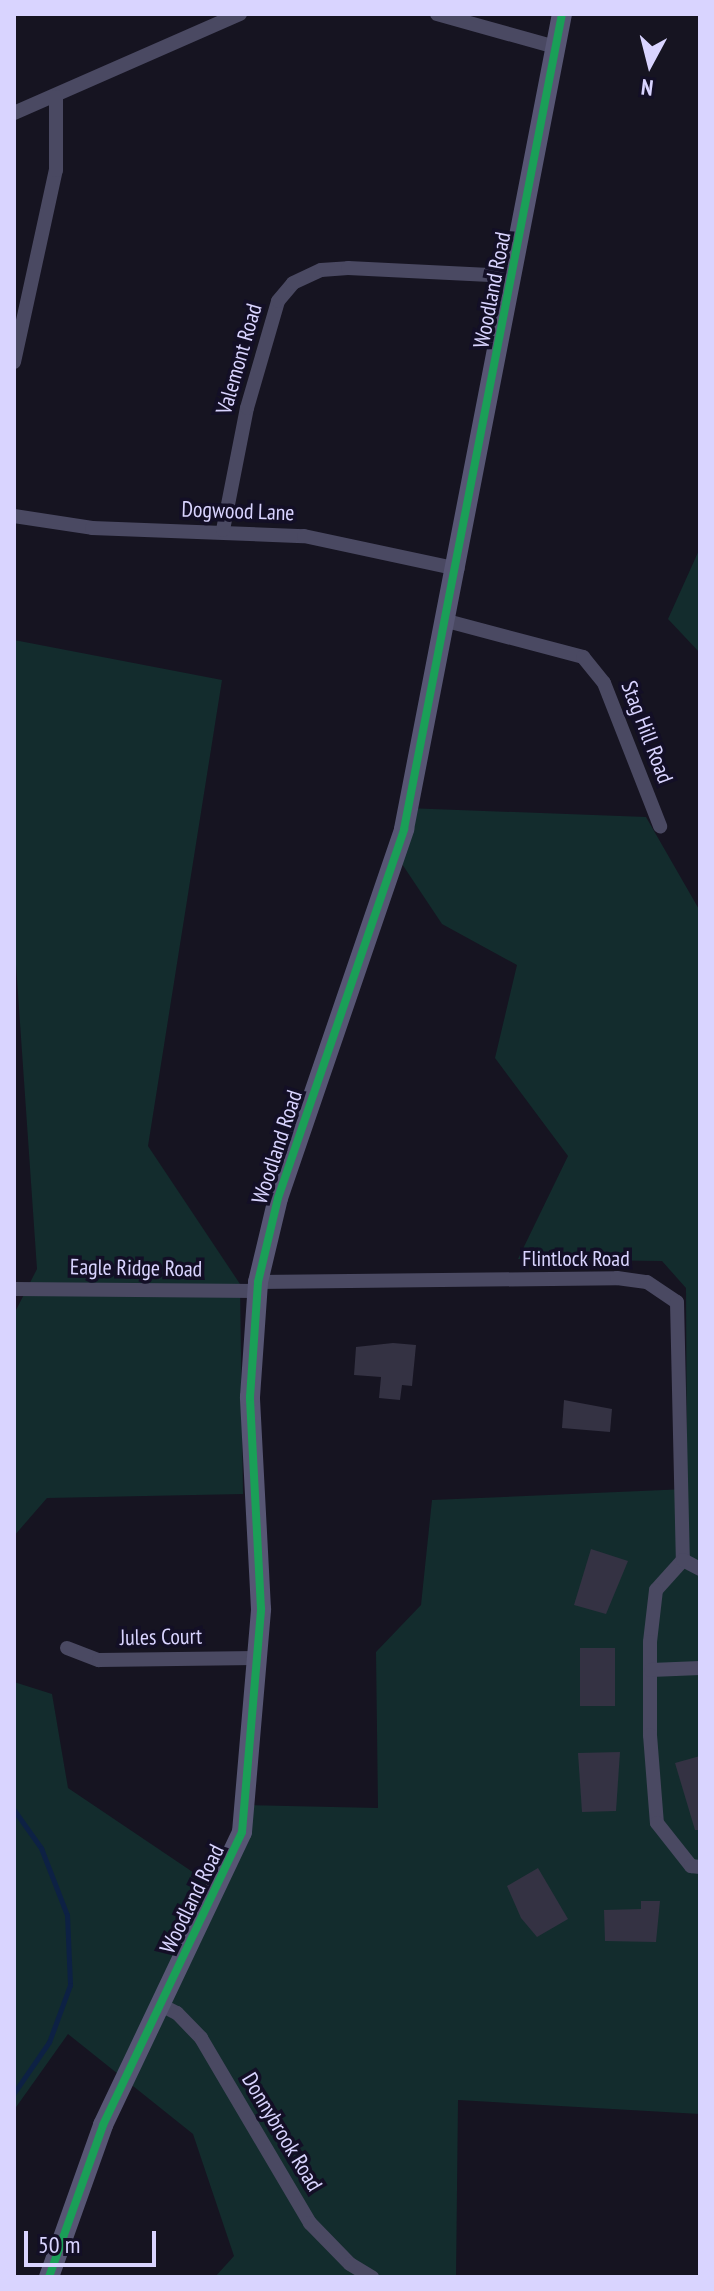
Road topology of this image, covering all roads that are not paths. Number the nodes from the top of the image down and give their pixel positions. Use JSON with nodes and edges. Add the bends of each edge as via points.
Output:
{"nodes":[{"id":1,"x":240,"y":14,"type":"edge"},
{"id":2,"x":437,"y":14,"type":"edge"},
{"id":3,"x":562,"y":14,"type":"edge"},
{"id":4,"x":555,"y":47,"type":"junction"},
{"id":5,"x":56,"y":97,"type":"junction"},
{"id":6,"x":14,"y":113,"type":"edge"},
{"id":7,"x":513,"y":276,"type":"junction"},
{"id":8,"x":14,"y":362,"type":"edge"},
{"id":9,"x":14,"y":516,"type":"edge"},
{"id":10,"x":223,"y":530,"type":"junction"},
{"id":11,"x":458,"y":569,"type":"junction"},
{"id":12,"x":447,"y":621,"type":"junction"},
{"id":13,"x":660,"y":826,"type":"dead end"},
{"id":14,"x":257,"y":1287,"type":"junction"},
{"id":15,"x":14,"y":1289,"type":"edge"},
{"id":16,"x":683,"y":1560,"type":"junction"},
{"id":17,"x":700,"y":1569,"type":"edge"},
{"id":18,"x":67,"y":1648,"type":"dead end"},
{"id":19,"x":258,"y":1658,"type":"junction"},
{"id":20,"x":700,"y":1668,"type":"edge"},
{"id":21,"x":651,"y":1670,"type":"junction"},
{"id":22,"x":700,"y":1867,"type":"edge"},
{"id":23,"x":161,"y":2005,"type":"junction"},
{"id":24,"x":49,"y":2277,"type":"edge"},
{"id":25,"x":372,"y":2277,"type":"edge"}],
"edges":[{"from":1,"to":5,"type":"street"},
{"from":2,"to":4,"type":"street"},
{"from":3,"to":4,"type":"street","name":"Woodland Road"},
{"from":4,"to":7,"type":"street","name":"Woodland Road"},
{"from":5,"to":6,"type":"street"},
{"from":5,"to":8,"type":"street","via":[[56,170]]},
{"from":7,"to":10,"type":"street","name":"Valemont Road","via":[[348,268],[321,270],[293,283],[278,301],[247,408]]},
{"from":7,"to":11,"type":"street","name":"Woodland Road"},
{"from":9,"to":10,"type":"street","name":"Dogwood Lane","via":[[92,528]]},
{"from":10,"to":11,"type":"street","name":"Dogwood Lane","via":[[304,536]]},
{"from":11,"to":12,"type":"street","name":"Woodland Road"},
{"from":12,"to":13,"type":"street","name":"Stag Hill Road","via":[[583,657],[604,683]]},
{"from":12,"to":14,"type":"street","name":"Woodland Road","via":[[404,829],[278,1198]]},
{"from":14,"to":15,"type":"street","name":"Eagle Ridge Road"},
{"from":14,"to":16,"type":"street","name":"Flintlock Road","via":[[617,1278],[663,1291],[677,1302]]},
{"from":14,"to":19,"type":"street","name":"Woodland Road","via":[[250,1397],[261,1609]]},
{"from":16,"to":17,"type":"street"},
{"from":16,"to":21,"type":"street","via":[[656,1590]]},
{"from":18,"to":19,"type":"street","name":"Jules Court","via":[[99,1660]]},
{"from":19,"to":23,"type":"street","name":"Woodland Road","via":[[242,1832]]},
{"from":20,"to":21,"type":"street"},
{"from":21,"to":22,"type":"street","via":[[657,1823],[691,1866]]},
{"from":23,"to":24,"type":"street","name":"Woodland Road","via":[[92,2152]]},
{"from":23,"to":25,"type":"street","name":"Donnybrook Road","via":[[177,2013],[201,2038],[310,2223],[350,2264]]}]}
